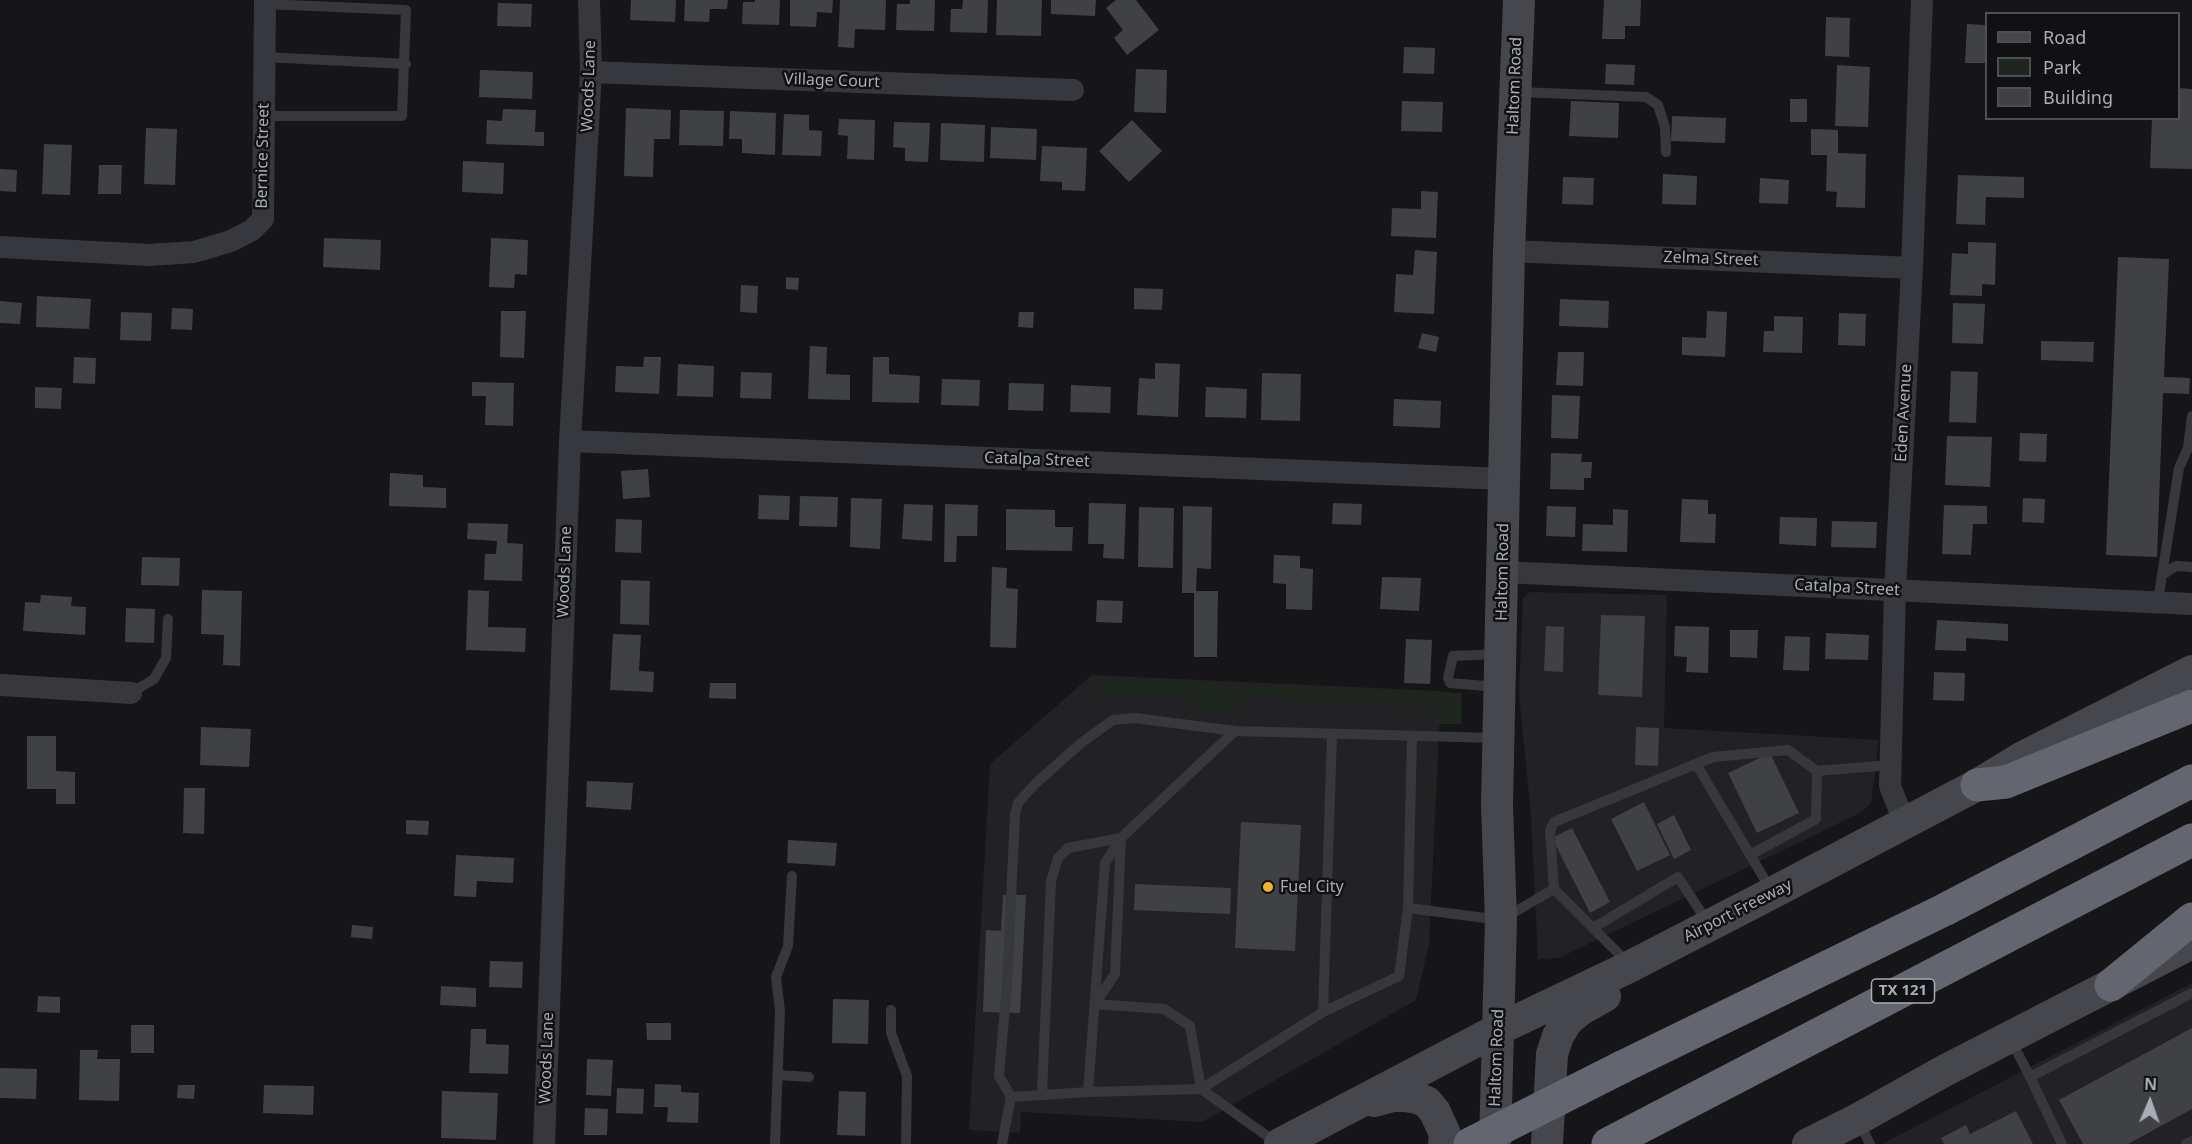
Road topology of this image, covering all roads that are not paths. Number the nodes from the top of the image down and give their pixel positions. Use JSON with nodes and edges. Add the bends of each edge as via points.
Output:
{"nodes":[{"id":1,"x":589,"y":0,"type":"edge"},
{"id":2,"x":1519,"y":0,"type":"edge"},
{"id":3,"x":1922,"y":0,"type":"edge"},
{"id":4,"x":265,"y":2,"type":"edge"},
{"id":5,"x":406,"y":5,"type":"edge"},
{"id":6,"x":264,"y":57,"type":"junction"},
{"id":7,"x":405,"y":64,"type":"junction"},
{"id":8,"x":591,"y":72,"type":"junction"},
{"id":9,"x":1073,"y":90,"type":"dead end"},
{"id":10,"x":1515,"y":92,"type":"junction"},
{"id":11,"x":264,"y":116,"type":"junction"},
{"id":12,"x":1666,"y":152,"type":"dead end"},
{"id":13,"x":0,"y":247,"type":"edge"},
{"id":14,"x":1509,"y":251,"type":"junction"},
{"id":15,"x":1912,"y":268,"type":"junction"},
{"id":16,"x":2192,"y":416,"type":"edge"},
{"id":17,"x":570,"y":441,"type":"junction"},
{"id":18,"x":1505,"y":479,"type":"junction"},
{"id":19,"x":2192,"y":567,"type":"edge"},
{"id":20,"x":1503,"y":572,"type":"junction"},
{"id":21,"x":2162,"y":575,"type":"junction"},
{"id":22,"x":1895,"y":590,"type":"junction"},
{"id":23,"x":2158,"y":602,"type":"junction"},
{"id":24,"x":2192,"y":604,"type":"edge"},
{"id":25,"x":168,"y":620,"type":"dead end"},
{"id":26,"x":1501,"y":654,"type":"junction"},
{"id":27,"x":2192,"y":671,"type":"edge"},
{"id":28,"x":0,"y":685,"type":"edge"},
{"id":29,"x":1500,"y":687,"type":"junction"},
{"id":30,"x":131,"y":693,"type":"joint"},
{"id":31,"x":2192,"y":706,"type":"edge"},
{"id":32,"x":1235,"y":731,"type":"junction"},
{"id":33,"x":1332,"y":734,"type":"junction"},
{"id":34,"x":1412,"y":736,"type":"junction"},
{"id":35,"x":1499,"y":738,"type":"junction"},
{"id":36,"x":1696,"y":764,"type":"junction"},
{"id":37,"x":1890,"y":765,"type":"junction"},
{"id":38,"x":1817,"y":771,"type":"junction"},
{"id":39,"x":2192,"y":781,"type":"edge"},
{"id":40,"x":1977,"y":785,"type":"junction"},
{"id":41,"x":1905,"y":824,"type":"junction"},
{"id":42,"x":1121,"y":838,"type":"junction"},
{"id":43,"x":2192,"y":840,"type":"edge"},
{"id":44,"x":1750,"y":855,"type":"junction"},
{"id":45,"x":792,"y":876,"type":"dead end"},
{"id":46,"x":1554,"y":890,"type":"junction"},
{"id":47,"x":1773,"y":893,"type":"junction"},
{"id":48,"x":1408,"y":908,"type":"junction"},
{"id":49,"x":2192,"y":919,"type":"edge"},
{"id":50,"x":1501,"y":920,"type":"junction"},
{"id":51,"x":1709,"y":925,"type":"junction"},
{"id":52,"x":1593,"y":928,"type":"junction"},
{"id":53,"x":2192,"y":943,"type":"edge"},
{"id":54,"x":1631,"y":966,"type":"junction"},
{"id":55,"x":2111,"y":985,"type":"junction"},
{"id":56,"x":2192,"y":993,"type":"edge"},
{"id":57,"x":1095,"y":1004,"type":"junction"},
{"id":58,"x":891,"y":1010,"type":"dead end"},
{"id":59,"x":1323,"y":1012,"type":"junction"},
{"id":60,"x":1498,"y":1029,"type":"junction"},
{"id":61,"x":2009,"y":1038,"type":"junction"},
{"id":62,"x":777,"y":1075,"type":"junction"},
{"id":63,"x":809,"y":1077,"type":"dead end"},
{"id":64,"x":2030,"y":1077,"type":"junction"},
{"id":65,"x":1201,"y":1089,"type":"junction"},
{"id":66,"x":1088,"y":1092,"type":"junction"},
{"id":67,"x":1042,"y":1095,"type":"junction"},
{"id":68,"x":1011,"y":1097,"type":"junction"},
{"id":69,"x":1347,"y":1109,"type":"junction"},
{"id":70,"x":1864,"y":1132,"type":"edge"},
{"id":71,"x":2192,"y":1141,"type":"edge"},
{"id":72,"x":1611,"y":1143,"type":"edge"},
{"id":73,"x":544,"y":1144,"type":"edge"},
{"id":74,"x":775,"y":1144,"type":"edge"},
{"id":75,"x":906,"y":1144,"type":"edge"},
{"id":76,"x":1002,"y":1144,"type":"edge"},
{"id":77,"x":1279,"y":1144,"type":"edge"},
{"id":78,"x":1444,"y":1144,"type":"edge"},
{"id":79,"x":1470,"y":1144,"type":"edge"},
{"id":80,"x":1495,"y":1144,"type":"edge"},
{"id":81,"x":1547,"y":1144,"type":"edge"},
{"id":82,"x":1808,"y":1144,"type":"edge"},
{"id":83,"x":2062,"y":1144,"type":"edge"},
{"id":84,"x":2186,"y":1144,"type":"edge"}],
"edges":[{"from":1,"to":8,"type":"street","name":"Woods Lane"},
{"from":2,"to":10,"type":"main road","name":"Haltom Road"},
{"from":3,"to":15,"type":"street","name":"Eden Avenue"},
{"from":4,"to":5,"type":"lane"},
{"from":4,"to":6,"type":"street","name":"Bernice Street"},
{"from":5,"to":7,"type":"lane"},
{"from":6,"to":7,"type":"lane"},
{"from":6,"to":11,"type":"street","name":"Bernice Street"},
{"from":7,"to":11,"type":"lane","via":[[402,116]]},
{"from":8,"to":9,"type":"street","name":"Village Court"},
{"from":8,"to":17,"type":"street","name":"Woods Lane"},
{"from":10,"to":12,"type":"lane","via":[[1646,98],[1658,105],[1665,127]]},
{"from":10,"to":14,"type":"main road","name":"Haltom Road"},
{"from":11,"to":13,"type":"street","name":"Bernice Street","via":[[263,219],[231,242],[194,252],[149,255]]},
{"from":14,"to":15,"type":"street","name":"Zelma Street"},
{"from":14,"to":18,"type":"main road","name":"Haltom Road"},
{"from":15,"to":22,"type":"street","name":"Eden Avenue"},
{"from":16,"to":21,"type":"lane","via":[[2188,448],[2179,468]]},
{"from":17,"to":18,"type":"street","name":"Catalpa Street"},
{"from":17,"to":73,"type":"street","name":"Woods Lane"},
{"from":18,"to":20,"type":"main road","name":"Haltom Road"},
{"from":19,"to":21,"type":"lane","via":[[2176,566]]},
{"from":20,"to":22,"type":"street","name":"Catalpa Street"},
{"from":20,"to":26,"type":"main road","name":"Haltom Road"},
{"from":21,"to":23,"type":"lane"},
{"from":22,"to":23,"type":"street","name":"Catalpa Street"},
{"from":22,"to":37,"type":"street","name":"Eden Avenue"},
{"from":23,"to":24,"type":"street","name":"Catalpa Street"},
{"from":25,"to":30,"type":"lane","via":[[166,658],[154,679]]},
{"from":26,"to":29,"type":"main road","name":"Haltom Road"},
{"from":26,"to":29,"type":"lane","via":[[1453,656],[1448,678],[1450,682]]},
{"from":27,"to":40,"type":"main road","name":"Airport Freeway","via":[[2023,757]]},
{"from":28,"to":30,"type":"street"},
{"from":29,"to":35,"type":"main road","name":"Haltom Road"},
{"from":31,"to":40,"type":"highway","via":[[2006,782]]},
{"from":32,"to":33,"type":"lane"},
{"from":32,"to":42,"type":"lane"},
{"from":32,"to":68,"type":"lane","via":[[1135,718],[1113,720],[1081,743],[1018,802],[999,1076]]},
{"from":33,"to":34,"type":"lane"},
{"from":33,"to":59,"type":"lane"},
{"from":34,"to":35,"type":"lane"},
{"from":34,"to":48,"type":"lane"},
{"from":35,"to":50,"type":"main road","name":"Haltom Road"},
{"from":36,"to":38,"type":"lane","via":[[1713,757],[1788,750]]},
{"from":36,"to":44,"type":"lane"},
{"from":36,"to":46,"type":"lane","via":[[1554,822],[1550,830]]},
{"from":37,"to":38,"type":"lane"},
{"from":37,"to":41,"type":"street","name":"Eden Avenue","via":[[1890,786]]},
{"from":38,"to":44,"type":"lane","via":[[1816,819]]},
{"from":39,"to":79,"type":"highway","bridge":true,"via":[[1944,910]]},
{"from":40,"to":41,"type":"main road","name":"Airport Freeway"},
{"from":41,"to":47,"type":"main road","name":"Airport Freeway"},
{"from":42,"to":57,"type":"lane","via":[[1105,863]]},
{"from":42,"to":57,"type":"lane","via":[[1114,974]]},
{"from":42,"to":67,"type":"lane","via":[[1068,848],[1058,858],[1051,881]]},
{"from":43,"to":72,"type":"highway","number":"TX 121"},
{"from":44,"to":47,"type":"lane"},
{"from":45,"to":62,"type":"lane","via":[[788,946],[776,977],[780,1011]]},
{"from":46,"to":50,"type":"lane"},
{"from":46,"to":52,"type":"lane"},
{"from":47,"to":51,"type":"main road","name":"Airport Freeway"},
{"from":48,"to":50,"type":"lane"},
{"from":48,"to":59,"type":"lane","via":[[1399,976]]},
{"from":49,"to":55,"type":"highway"},
{"from":50,"to":60,"type":"main road","name":"Haltom Road"},
{"from":51,"to":52,"type":"lane","via":[[1678,877]]},
{"from":51,"to":54,"type":"main road","name":"Airport Freeway"},
{"from":52,"to":54,"type":"lane"},
{"from":53,"to":55,"type":"main road"},
{"from":54,"to":60,"type":"main road","name":"Airport Freeway"},
{"from":54,"to":81,"type":"main road","via":[[1609,994],[1567,1021],[1558,1036],[1551,1054]]},
{"from":55,"to":61,"type":"main road"},
{"from":56,"to":64,"type":"lane"},
{"from":57,"to":65,"type":"lane","via":[[1164,1009],[1190,1026]]},
{"from":57,"to":66,"type":"lane"},
{"from":58,"to":75,"type":"lane","via":[[891,1033],[908,1076]]},
{"from":59,"to":65,"type":"lane"},
{"from":60,"to":69,"type":"main road","name":"Airport Freeway"},
{"from":60,"to":80,"type":"main road","name":"Haltom Road"},
{"from":61,"to":64,"type":"lane"},
{"from":61,"to":70,"type":"main road"},
{"from":62,"to":63,"type":"lane"},
{"from":62,"to":74,"type":"lane"},
{"from":64,"to":83,"type":"lane"},
{"from":65,"to":66,"type":"lane"},
{"from":65,"to":77,"type":"lane"},
{"from":66,"to":67,"type":"lane"},
{"from":67,"to":68,"type":"lane"},
{"from":68,"to":76,"type":"lane"},
{"from":69,"to":77,"type":"main road","name":"Airport Freeway"},
{"from":69,"to":78,"type":"main road","via":[[1393,1096],[1417,1098],[1435,1112],[1445,1134]]},
{"from":70,"to":82,"type":"main road"},
{"from":71,"to":84,"type":"lane"}]}
